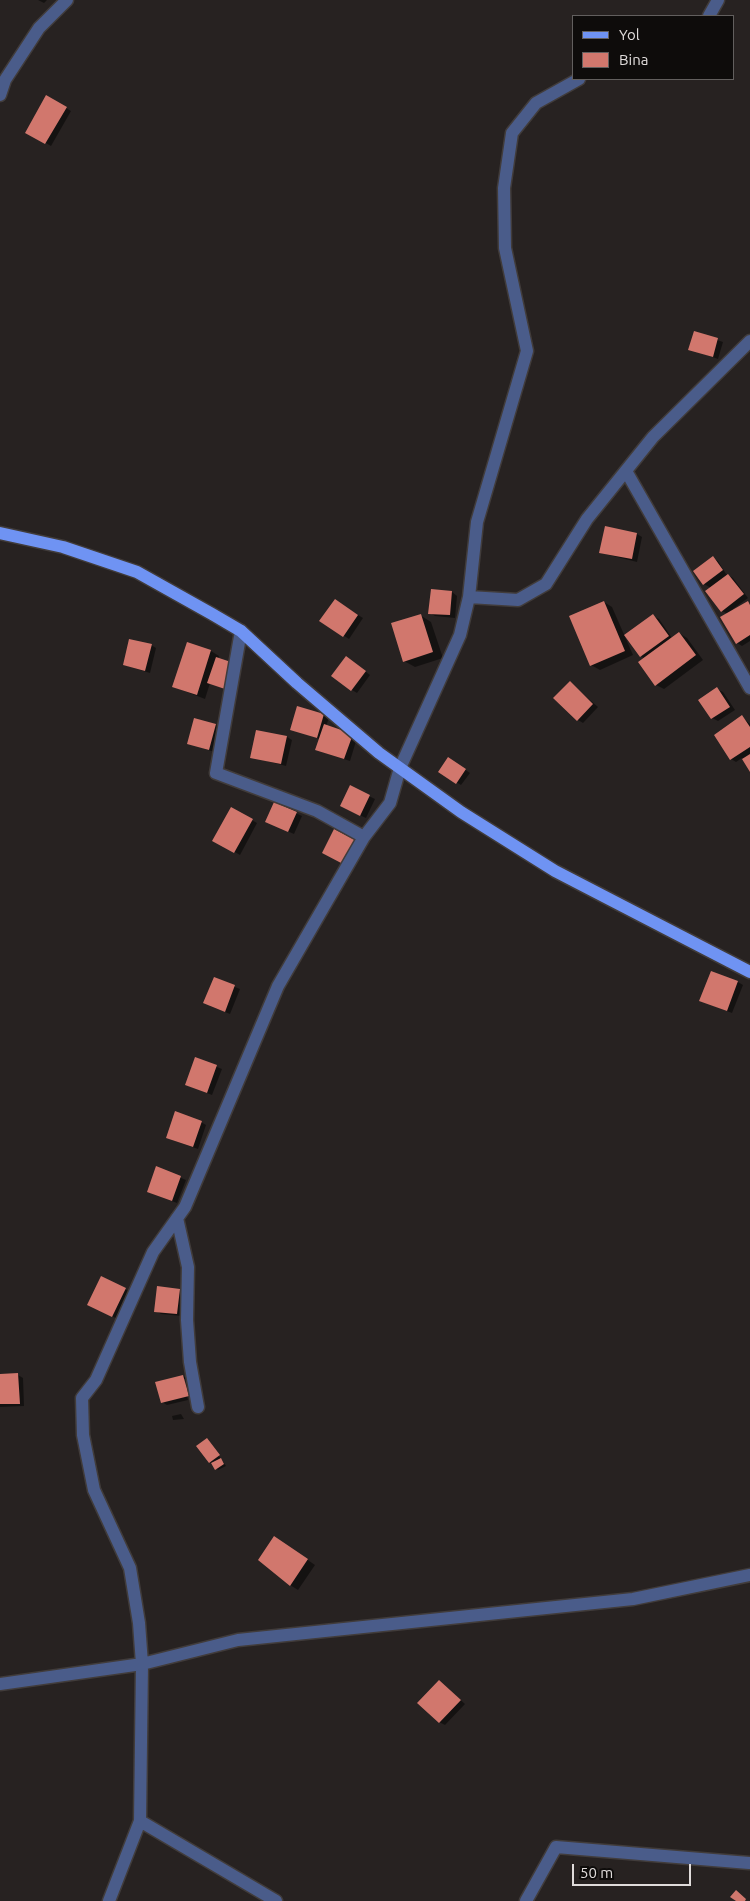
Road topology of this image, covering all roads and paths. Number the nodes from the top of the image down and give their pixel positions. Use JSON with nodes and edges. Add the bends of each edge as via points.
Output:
{"nodes":[{"id":1,"x":66,"y":0,"type":"edge"},
{"id":2,"x":718,"y":0,"type":"edge"},
{"id":3,"x":710,"y":15,"type":"edge"},
{"id":4,"x":577,"y":80,"type":"edge"},
{"id":5,"x":0,"y":94,"type":"edge"},
{"id":6,"x":750,"y":341,"type":"edge"},
{"id":7,"x":626,"y":471,"type":"junction"},
{"id":8,"x":0,"y":533,"type":"edge"},
{"id":9,"x":469,"y":597,"type":"junction"},
{"id":10,"x":241,"y":631,"type":"junction"},
{"id":11,"x":750,"y":688,"type":"edge"},
{"id":12,"x":400,"y":768,"type":"junction"},
{"id":13,"x":364,"y":837,"type":"junction"},
{"id":14,"x":750,"y":972,"type":"edge"},
{"id":15,"x":177,"y":1218,"type":"junction"},
{"id":16,"x":198,"y":1407,"type":"dead end"},
{"id":17,"x":750,"y":1575,"type":"edge"},
{"id":18,"x":142,"y":1664,"type":"junction"},
{"id":19,"x":0,"y":1684,"type":"edge"},
{"id":20,"x":140,"y":1821,"type":"junction"},
{"id":21,"x":749,"y":1863,"type":"edge"},
{"id":22,"x":109,"y":1901,"type":"edge"},
{"id":23,"x":276,"y":1901,"type":"edge"},
{"id":24,"x":526,"y":1901,"type":"edge"}],
"edges":[{"from":1,"to":5,"type":"street","via":[[38,28],[5,80]]},
{"from":2,"to":3,"type":"street"},
{"from":4,"to":9,"type":"street","via":[[536,103],[512,133],[504,188],[506,248],[527,351],[477,522]]},
{"from":6,"to":7,"type":"street","via":[[653,437]]},
{"from":7,"to":9,"type":"street","via":[[587,519],[546,584],[518,600]]},
{"from":7,"to":11,"type":"street"},
{"from":8,"to":10,"type":"main road","via":[[63,547],[138,572]]},
{"from":9,"to":12,"type":"street","via":[[460,635]]},
{"from":10,"to":12,"type":"main road","via":[[297,683]]},
{"from":10,"to":13,"type":"street","via":[[216,773],[317,811]]},
{"from":12,"to":13,"type":"street","via":[[390,803]]},
{"from":12,"to":14,"type":"main road","via":[[461,812],[555,871]]},
{"from":13,"to":15,"type":"street","via":[[278,986],[185,1207]]},
{"from":15,"to":16,"type":"street","via":[[188,1268],[190,1362]]},
{"from":15,"to":18,"type":"street","via":[[153,1252],[96,1380],[82,1398],[83,1434],[94,1490],[130,1568]]},
{"from":17,"to":18,"type":"street","via":[[633,1599],[238,1640]]},
{"from":18,"to":19,"type":"street"},
{"from":18,"to":20,"type":"street"},
{"from":20,"to":22,"type":"street"},
{"from":20,"to":23,"type":"street"},
{"from":21,"to":24,"type":"street","via":[[556,1846]]}]}
